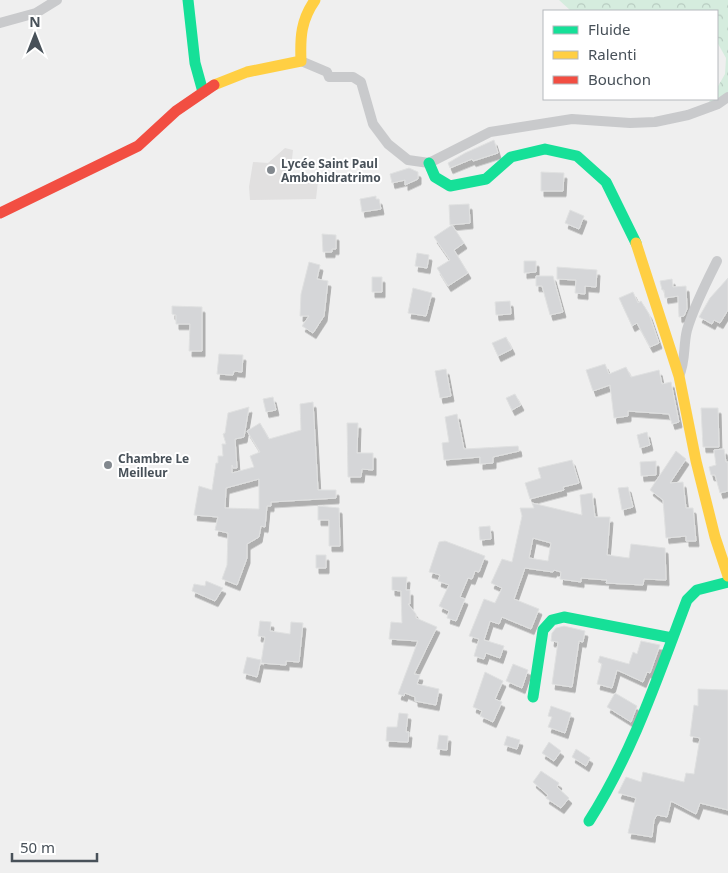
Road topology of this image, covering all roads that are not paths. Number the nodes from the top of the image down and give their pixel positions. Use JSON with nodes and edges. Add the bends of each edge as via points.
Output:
{"nodes":[{"id":1,"x":57,"y":0,"type":"edge"},
{"id":2,"x":188,"y":0,"type":"edge"},
{"id":3,"x":315,"y":0,"type":"edge"},
{"id":4,"x":0,"y":23,"type":"edge"},
{"id":5,"x":301,"y":61,"type":"junction"},
{"id":6,"x":203,"y":92,"type":"junction"},
{"id":7,"x":728,"y":97,"type":"edge"},
{"id":8,"x":429,"y":163,"type":"junction"},
{"id":9,"x":0,"y":213,"type":"edge"},
{"id":10,"x":717,"y":261,"type":"dead end"},
{"id":11,"x":679,"y":376,"type":"junction"},
{"id":12,"x":728,"y":576,"type":"edge"},
{"id":13,"x":728,"y":582,"type":"edge"},
{"id":14,"x":672,"y":638,"type":"junction"},
{"id":15,"x":533,"y":697,"type":"dead end"},
{"id":16,"x":589,"y":821,"type":"dead end"}],
"edges":[{"from":1,"to":4,"type":"street","via":[[36,13]]},
{"from":2,"to":6,"type":"street","via":[[195,62]]},
{"from":3,"to":5,"type":"street","via":[[304,15],[300,28]]},
{"from":5,"to":6,"type":"street","via":[[247,72]]},
{"from":5,"to":8,"type":"street","via":[[327,72],[329,77],[353,77],[361,82],[373,124],[388,144],[408,160]]},
{"from":6,"to":9,"type":"street","via":[[176,111],[138,146]]},
{"from":7,"to":8,"type":"street","via":[[688,115],[656,122],[572,119],[490,132]]},
{"from":8,"to":11,"type":"street","via":[[435,177],[450,186],[486,179],[511,157],[544,149],[577,156],[606,182],[637,246]]},
{"from":10,"to":11,"type":"street","via":[[687,331],[684,366]]},
{"from":11,"to":12,"type":"street","via":[[696,461]]},
{"from":13,"to":14,"type":"street","via":[[697,590],[687,600]]},
{"from":14,"to":15,"type":"street","via":[[623,627],[554,618],[543,630]]},
{"from":14,"to":16,"type":"street","via":[[643,719],[603,802]]}]}
